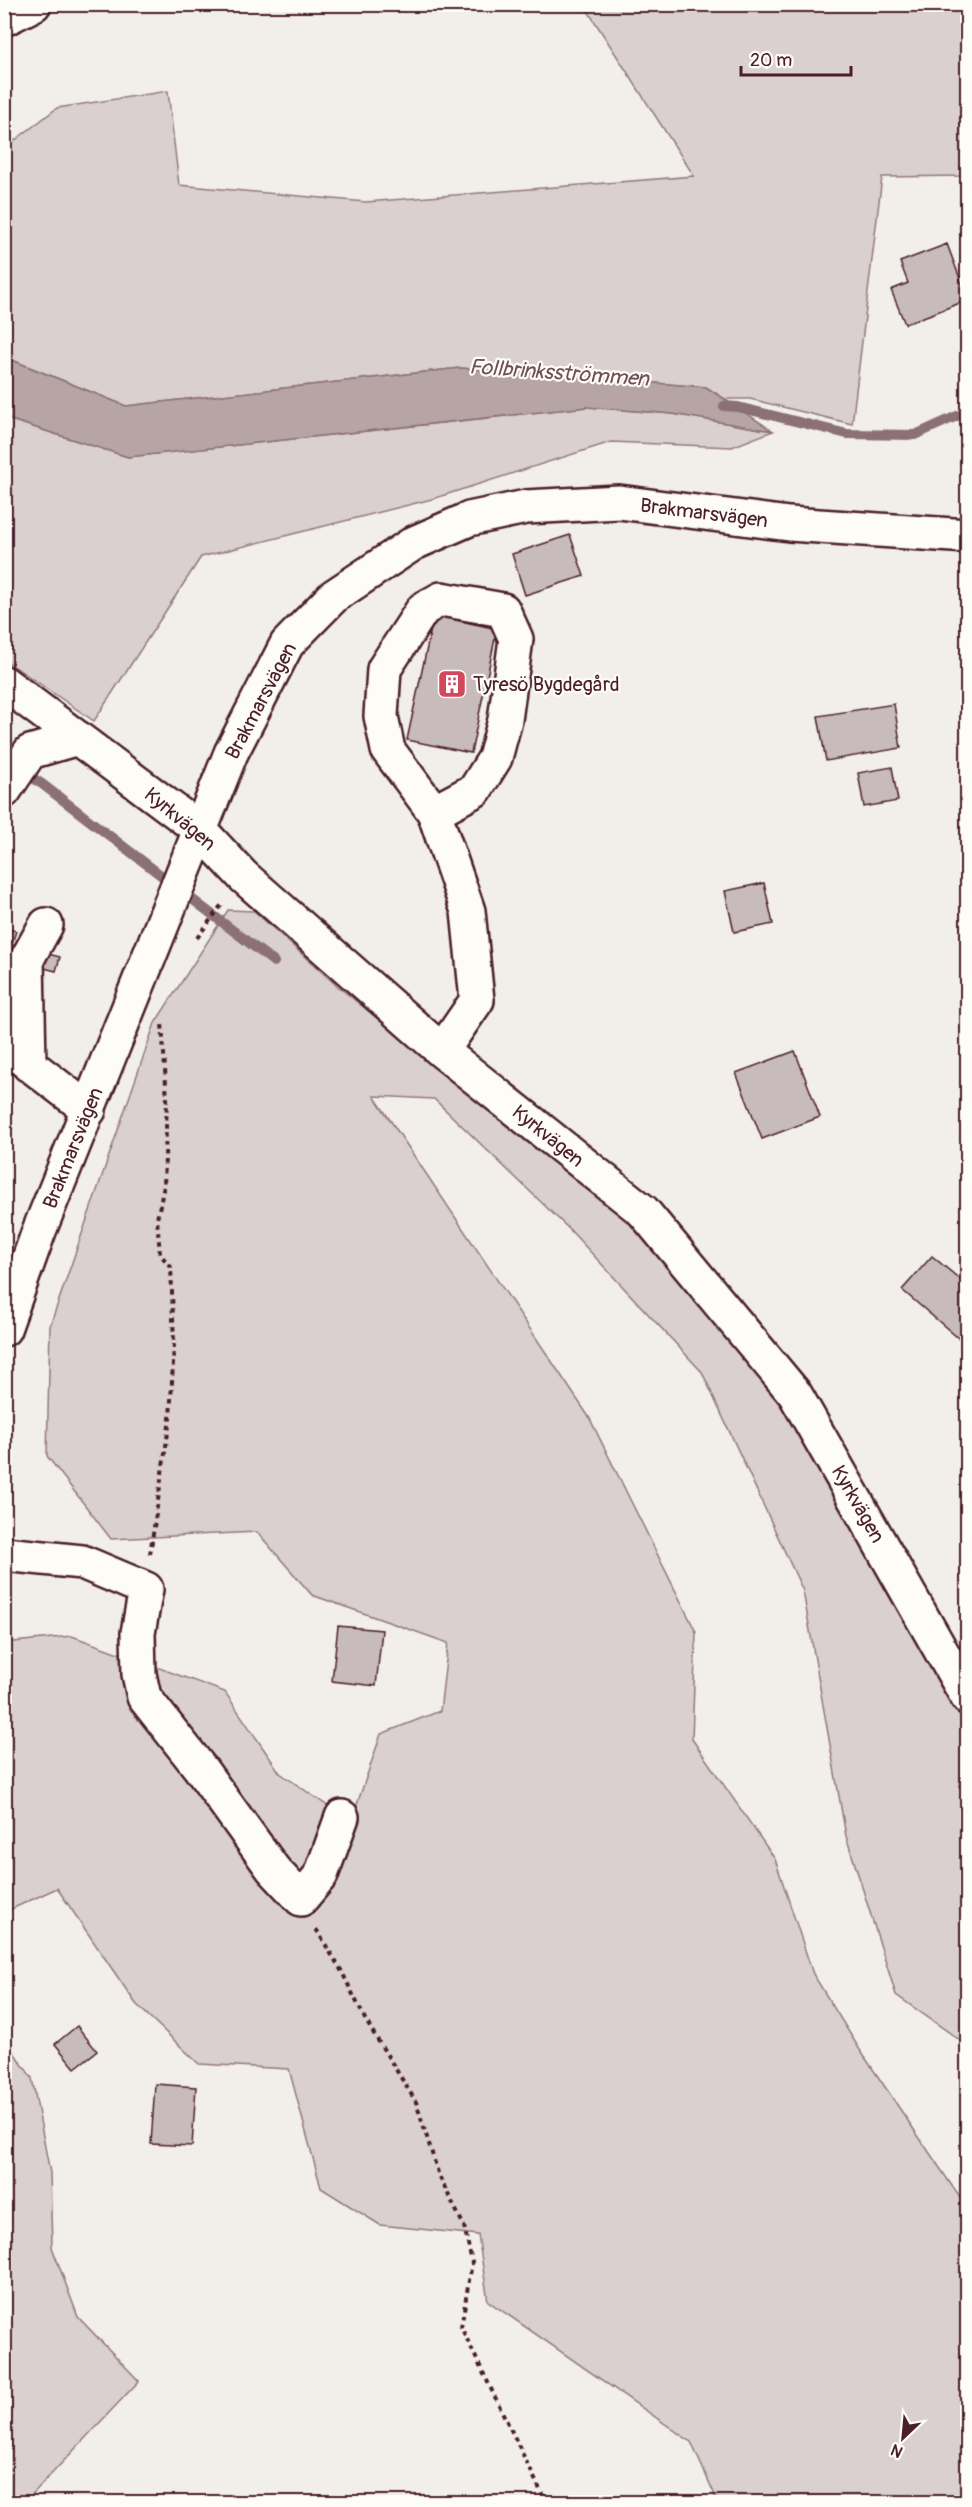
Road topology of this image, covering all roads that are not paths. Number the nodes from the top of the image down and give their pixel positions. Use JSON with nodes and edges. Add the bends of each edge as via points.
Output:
{"nodes":[{"id":1,"x":34,"y":4,"type":"edge"},
{"id":2,"x":4,"y":19,"type":"edge"},
{"id":3,"x":968,"y":536,"type":"edge"},
{"id":4,"x":4,"y":683,"type":"edge"},
{"id":5,"x":78,"y":738,"type":"junction"},
{"id":6,"x":14,"y":776,"type":"edge"},
{"id":7,"x":434,"y":812,"type":"junction"},
{"id":8,"x":199,"y":830,"type":"junction"},
{"id":9,"x":46,"y":925,"type":"dead end"},
{"id":10,"x":442,"y":1051,"type":"junction"},
{"id":11,"x":16,"y":1055,"type":"edge"},
{"id":12,"x":88,"y":1110,"type":"junction"},
{"id":13,"x":4,"y":1329,"type":"edge"},
{"id":14,"x":4,"y":1554,"type":"edge"},
{"id":15,"x":968,"y":1698,"type":"edge"},
{"id":16,"x":342,"y":1816,"type":"dead end"}],
"edges":[{"from":1,"to":2,"type":"street"},
{"from":3,"to":8,"type":"street","name":"Brakmarsvägen","via":[[789,524],[619,502],[525,507],[469,519],[414,543],[333,597],[287,644],[231,753]]},
{"from":4,"to":5,"type":"street","name":"Kyrkvägen"},
{"from":5,"to":6,"type":"street","via":[[30,752]]},
{"from":5,"to":8,"type":"street","name":"Kyrkvägen"},
{"from":7,"to":7,"type":"street","via":[[475,790],[495,758],[505,720],[516,639],[503,610],[441,598],[423,609],[384,669],[381,716],[388,750]]},
{"from":7,"to":10,"type":"street","via":[[468,911],[477,1000]]},
{"from":8,"to":10,"type":"street","name":"Kyrkvägen","via":[[243,876]]},
{"from":8,"to":12,"type":"street","name":"Brakmarsvägen"},
{"from":9,"to":11,"type":"street","via":[[27,959]]},
{"from":10,"to":15,"type":"street","name":"Kyrkvägen","via":[[644,1212],[795,1394]]},
{"from":11,"to":12,"type":"street"},
{"from":12,"to":13,"type":"street","name":"Brakmarsvägen"},
{"from":14,"to":16,"type":"street","via":[[82,1562],[146,1589],[138,1633],[144,1697],[273,1869],[301,1899],[321,1875]]}]}
